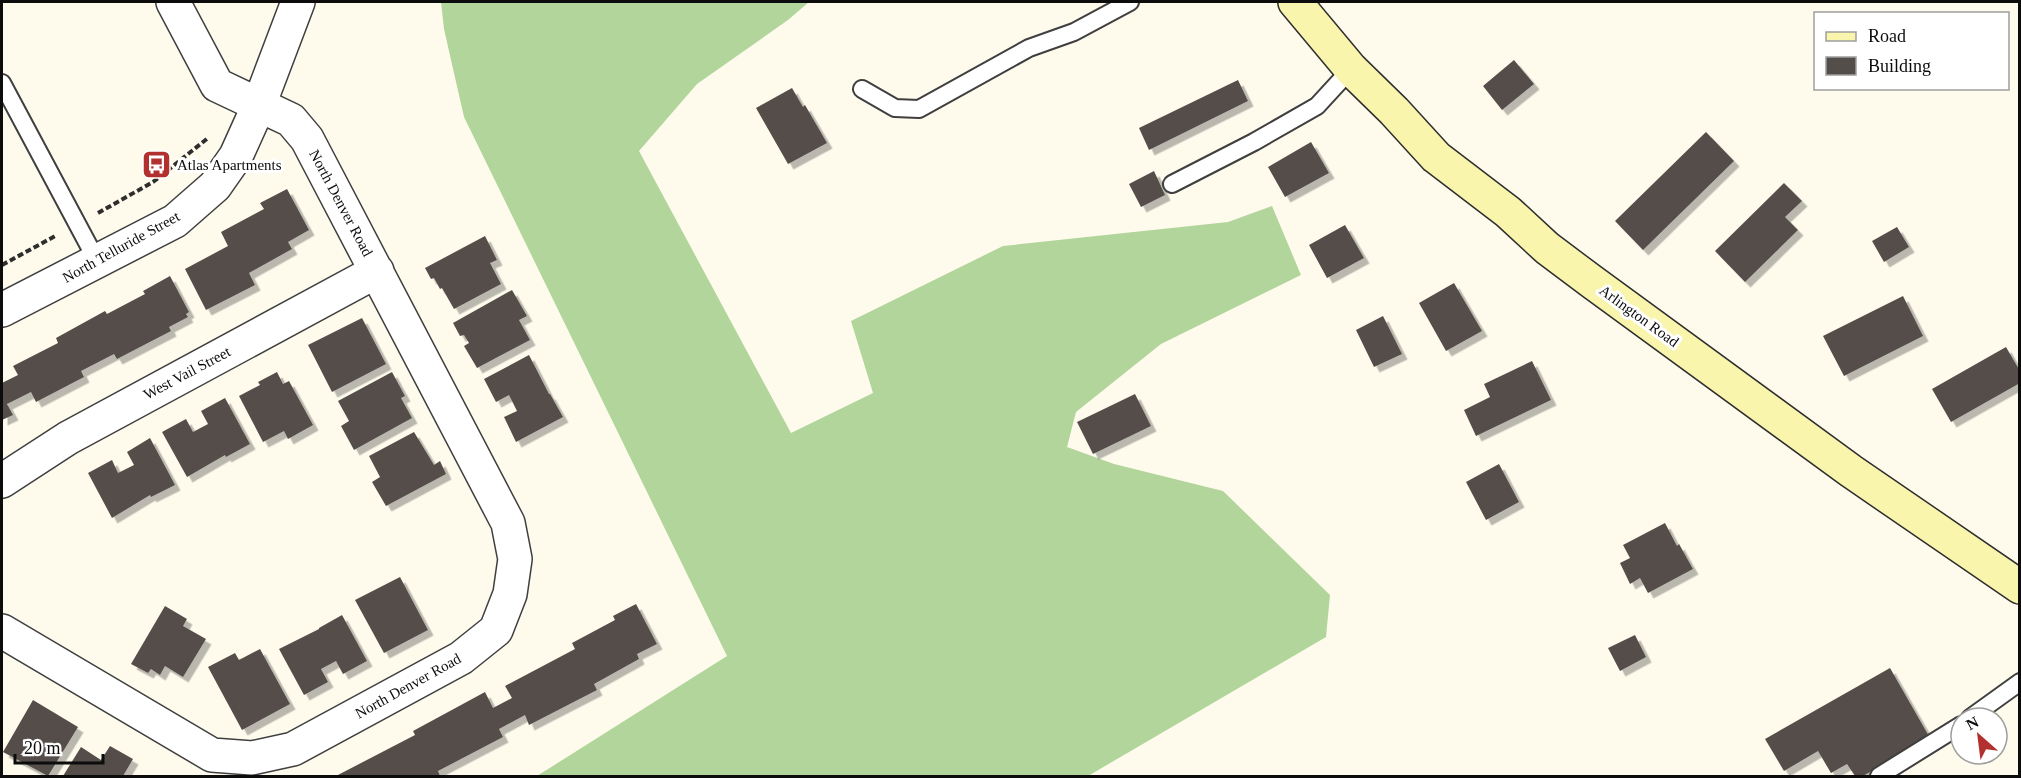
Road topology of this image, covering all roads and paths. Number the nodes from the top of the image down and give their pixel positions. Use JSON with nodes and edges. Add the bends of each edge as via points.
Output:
{"nodes":[{"id":1,"x":172,"y":2,"type":"edge"},
{"id":2,"x":298,"y":2,"type":"edge"},
{"id":3,"x":1130,"y":2,"type":"edge"},
{"id":4,"x":1295,"y":2,"type":"edge"},
{"id":5,"x":1351,"y":69,"type":"junction"},
{"id":6,"x":2,"y":83,"type":"edge"},
{"id":7,"x":862,"y":89,"type":"dead end"},
{"id":8,"x":259,"y":105,"type":"junction"},
{"id":9,"x":208,"y":137,"type":"dead end"},
{"id":10,"x":1172,"y":184,"type":"dead end"},
{"id":11,"x":90,"y":217,"type":"dead end"},
{"id":12,"x":66,"y":230,"type":"dead end"},
{"id":13,"x":97,"y":261,"type":"junction"},
{"id":14,"x":2,"y":265,"type":"edge"},
{"id":15,"x":376,"y":271,"type":"junction"},
{"id":16,"x":2,"y":310,"type":"edge"},
{"id":17,"x":2,"y":481,"type":"edge"},
{"id":18,"x":2019,"y":587,"type":"edge"},
{"id":19,"x":2,"y":632,"type":"edge"},
{"id":20,"x":2019,"y":682,"type":"edge"},
{"id":21,"x":1986,"y":706,"type":"edge"},
{"id":22,"x":1949,"y":733,"type":"edge"},
{"id":23,"x":1880,"y":777,"type":"edge"}],
"edges":[{"from":1,"to":8,"type":"street","name":"North Denver Road","via":[[217,85]]},
{"from":2,"to":8,"type":"street","name":"North Telluride Street"},
{"from":3,"to":7,"type":"lane","via":[[1074,32],[1029,48],[919,109],[895,108]]},
{"from":4,"to":5,"type":"street","name":"Arlington Road"},
{"from":5,"to":10,"type":"lane","via":[[1317,106]]},
{"from":5,"to":18,"type":"street","name":"Arlington Road","via":[[1436,157],[1508,212],[1547,248],[1851,471]]},
{"from":6,"to":13,"type":"lane"},
{"from":8,"to":13,"type":"street","name":"North Telluride Street","via":[[236,156],[215,186],[175,221]]},
{"from":8,"to":15,"type":"street","name":"North Denver Road","via":[[291,120],[307,138]]},
{"from":9,"to":11,"type":"path","via":[[153,182]]},
{"from":12,"to":14,"type":"path"},
{"from":13,"to":16,"type":"street","name":"North Telluride Street"},
{"from":15,"to":17,"type":"street","name":"West Vail Street","via":[[68,438]]},
{"from":15,"to":19,"type":"street","name":"North Denver Road","via":[[508,523],[515,559],[510,594],[496,630],[461,658],[293,749],[252,758],[212,755]]},
{"from":20,"to":21,"type":"lane"},
{"from":22,"to":23,"type":"lane"}]}
